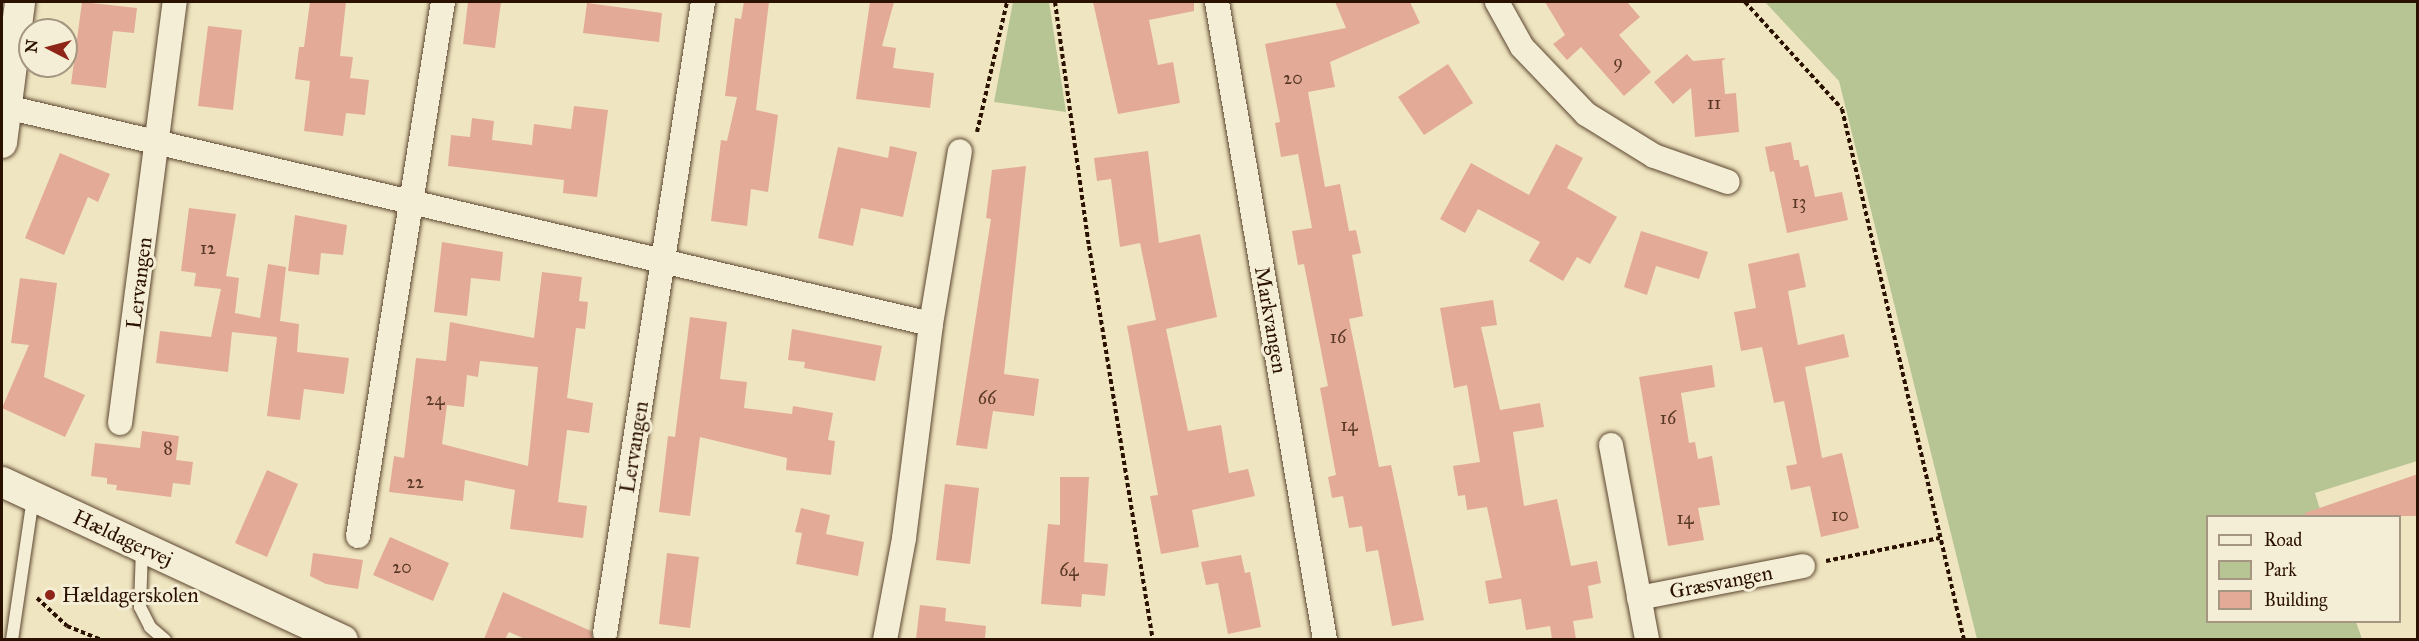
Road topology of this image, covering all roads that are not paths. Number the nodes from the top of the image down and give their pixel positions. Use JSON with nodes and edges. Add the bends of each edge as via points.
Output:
{"nodes":[{"id":1,"x":20,"y":2,"type":"edge"},
{"id":2,"x":175,"y":2,"type":"edge"},
{"id":3,"x":443,"y":2,"type":"edge"},
{"id":4,"x":703,"y":2,"type":"edge"},
{"id":5,"x":1217,"y":2,"type":"edge"},
{"id":6,"x":1497,"y":2,"type":"edge"},
{"id":7,"x":4,"y":106,"type":"edge"},
{"id":8,"x":157,"y":142,"type":"junction"},
{"id":9,"x":2,"y":143,"type":"edge"},
{"id":10,"x":960,"y":151,"type":"road end"},
{"id":11,"x":1728,"y":182,"type":"dead end"},
{"id":12,"x":411,"y":201,"type":"junction"},
{"id":13,"x":663,"y":261,"type":"junction"},
{"id":14,"x":931,"y":324,"type":"junction"},
{"id":15,"x":120,"y":423,"type":"dead end"},
{"id":16,"x":1611,"y":445,"type":"dead end"},
{"id":17,"x":2,"y":482,"type":"edge"},
{"id":18,"x":33,"y":496,"type":"junction"},
{"id":19,"x":358,"y":536,"type":"dead end"},
{"id":20,"x":142,"y":548,"type":"junction"},
{"id":21,"x":1803,"y":566,"type":"road end"},
{"id":22,"x":1639,"y":598,"type":"junction"},
{"id":23,"x":604,"y":633,"type":"dead end"},
{"id":24,"x":12,"y":639,"type":"edge"},
{"id":25,"x":165,"y":639,"type":"edge"},
{"id":26,"x":342,"y":639,"type":"edge"},
{"id":27,"x":885,"y":639,"type":"edge"},
{"id":28,"x":1325,"y":639,"type":"edge"},
{"id":29,"x":1647,"y":639,"type":"edge"}],
"edges":[{"from":1,"to":7,"type":"street"},
{"from":2,"to":8,"type":"street","name":"Lervangen"},
{"from":3,"to":12,"type":"street"},
{"from":4,"to":13,"type":"street","name":"Lervangen"},
{"from":5,"to":28,"type":"street","name":"Markvangen"},
{"from":6,"to":11,"type":"street","via":[[1522,47],[1586,114],[1654,156]]},
{"from":7,"to":8,"type":"street"},
{"from":7,"to":9,"type":"street"},
{"from":8,"to":12,"type":"street"},
{"from":8,"to":15,"type":"street","name":"Lervangen"},
{"from":10,"to":14,"type":"street"},
{"from":12,"to":13,"type":"street"},
{"from":12,"to":19,"type":"street"},
{"from":13,"to":14,"type":"street"},
{"from":13,"to":23,"type":"street","name":"Lervangen"},
{"from":14,"to":27,"type":"street","via":[[917,448]]},
{"from":16,"to":22,"type":"street","name":"Græsvangen"},
{"from":17,"to":18,"type":"street","name":"Hældagervej"},
{"from":18,"to":20,"type":"street","name":"Hældagervej"},
{"from":18,"to":24,"type":"lane"},
{"from":20,"to":25,"type":"lane","via":[[140,607],[150,627]]},
{"from":20,"to":26,"type":"street","name":"Hældagervej"},
{"from":21,"to":22,"type":"street","name":"Græsvangen"},
{"from":22,"to":29,"type":"street","name":"Græsvangen"}]}
